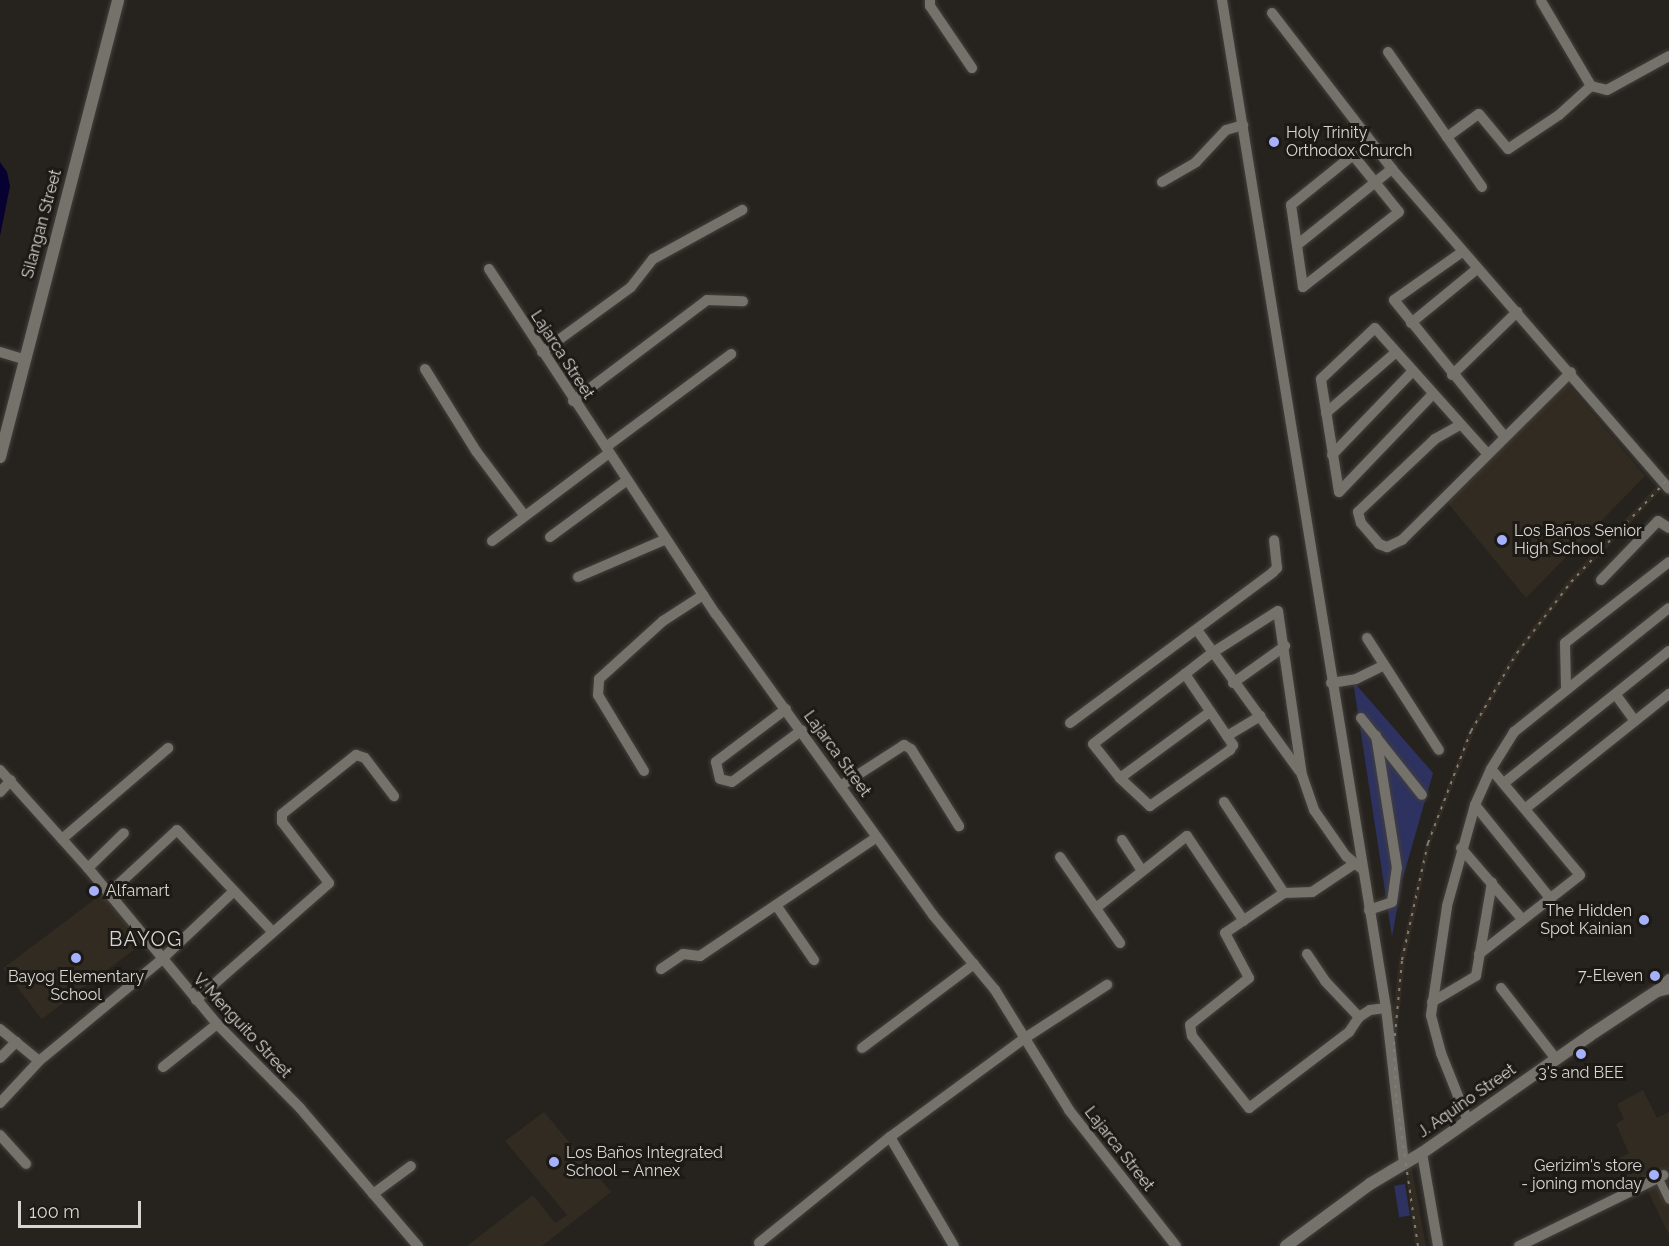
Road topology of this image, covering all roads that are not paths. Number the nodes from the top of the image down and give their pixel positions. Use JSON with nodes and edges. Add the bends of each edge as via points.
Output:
{"nodes":[{"id":1,"x":118,"y":0,"type":"edge"},
{"id":2,"x":930,"y":0,"type":"edge"},
{"id":3,"x":1222,"y":0,"type":"edge"},
{"id":4,"x":1541,"y":1,"type":"edge"},
{"id":5,"x":1272,"y":13,"type":"dead end"},
{"id":6,"x":1388,"y":52,"type":"dead end"},
{"id":7,"x":1669,"y":56,"type":"edge"},
{"id":8,"x":972,"y":68,"type":"dead end"},
{"id":9,"x":1591,"y":86,"type":"junction"},
{"id":10,"x":1243,"y":125,"type":"junction"},
{"id":11,"x":1448,"y":137,"type":"junction"},
{"id":12,"x":1392,"y":169,"type":"junction"},
{"id":13,"x":1376,"y":181,"type":"junction"},
{"id":14,"x":1162,"y":182,"type":"dead end"},
{"id":15,"x":1482,"y":187,"type":"dead end"},
{"id":16,"x":742,"y":210,"type":"dead end"},
{"id":17,"x":1297,"y":245,"type":"junction"},
{"id":18,"x":1462,"y":252,"type":"junction"},
{"id":19,"x":489,"y":269,"type":"dead end"},
{"id":20,"x":1477,"y":269,"type":"junction"},
{"id":21,"x":743,"y":301,"type":"dead end"},
{"id":22,"x":1517,"y":312,"type":"junction"},
{"id":23,"x":1411,"y":323,"type":"junction"},
{"id":24,"x":0,"y":352,"type":"edge"},
{"id":25,"x":542,"y":352,"type":"junction"},
{"id":26,"x":1395,"y":353,"type":"junction"},
{"id":27,"x":730,"y":354,"type":"dead end"},
{"id":28,"x":22,"y":359,"type":"junction"},
{"id":29,"x":425,"y":369,"type":"dead end"},
{"id":30,"x":1412,"y":372,"type":"junction"},
{"id":31,"x":1571,"y":372,"type":"junction"},
{"id":32,"x":1452,"y":375,"type":"junction"},
{"id":33,"x":1432,"y":395,"type":"junction"},
{"id":34,"x":573,"y":401,"type":"junction"},
{"id":35,"x":1326,"y":412,"type":"junction"},
{"id":36,"x":1460,"y":425,"type":"junction"},
{"id":37,"x":1504,"y":436,"type":"junction"},
{"id":38,"x":607,"y":450,"type":"junction"},
{"id":39,"x":1486,"y":452,"type":"junction"},
{"id":40,"x":1332,"y":455,"type":"junction"},
{"id":41,"x":0,"y":457,"type":"edge"},
{"id":42,"x":627,"y":481,"type":"junction"},
{"id":43,"x":1669,"y":489,"type":"edge"},
{"id":44,"x":524,"y":515,"type":"junction"},
{"id":45,"x":1669,"y":528,"type":"edge"},
{"id":46,"x":550,"y":537,"type":"dead end"},
{"id":47,"x":664,"y":540,"type":"junction"},
{"id":48,"x":1274,"y":540,"type":"dead end"},
{"id":49,"x":492,"y":541,"type":"dead end"},
{"id":50,"x":1669,"y":562,"type":"edge"},
{"id":51,"x":578,"y":578,"type":"dead end"},
{"id":52,"x":1601,"y":580,"type":"dead end"},
{"id":53,"x":703,"y":595,"type":"junction"},
{"id":54,"x":1669,"y":608,"type":"edge"},
{"id":55,"x":1197,"y":630,"type":"junction"},
{"id":56,"x":1367,"y":638,"type":"dead end"},
{"id":57,"x":1285,"y":646,"type":"junction"},
{"id":58,"x":1669,"y":651,"type":"edge"},
{"id":59,"x":1212,"y":653,"type":"junction"},
{"id":60,"x":1383,"y":666,"type":"junction"},
{"id":61,"x":1185,"y":674,"type":"junction"},
{"id":62,"x":1233,"y":683,"type":"junction"},
{"id":63,"x":1331,"y":683,"type":"junction"},
{"id":64,"x":1566,"y":687,"type":"junction"},
{"id":65,"x":1669,"y":694,"type":"edge"},
{"id":66,"x":1616,"y":695,"type":"junction"},
{"id":67,"x":786,"y":709,"type":"junction"},
{"id":68,"x":1210,"y":712,"type":"junction"},
{"id":69,"x":1260,"y":716,"type":"junction"},
{"id":70,"x":1361,"y":718,"type":"dead end"},
{"id":71,"x":1635,"y":721,"type":"junction"},
{"id":72,"x":1070,"y":723,"type":"dead end"},
{"id":73,"x":802,"y":730,"type":"junction"},
{"id":74,"x":1227,"y":736,"type":"junction"},
{"id":75,"x":1376,"y":736,"type":"junction"},
{"id":76,"x":168,"y":748,"type":"dead end"},
{"id":77,"x":1439,"y":750,"type":"dead end"},
{"id":78,"x":1491,"y":769,"type":"junction"},
{"id":79,"x":0,"y":770,"type":"edge"},
{"id":80,"x":644,"y":771,"type":"dead end"},
{"id":81,"x":1302,"y":775,"type":"junction"},
{"id":82,"x":1120,"y":778,"type":"junction"},
{"id":83,"x":11,"y":780,"type":"junction"},
{"id":84,"x":1504,"y":783,"type":"junction"},
{"id":85,"x":842,"y":785,"type":"junction"},
{"id":86,"x":0,"y":792,"type":"edge"},
{"id":87,"x":1422,"y":795,"type":"dead end"},
{"id":88,"x":394,"y":796,"type":"dead end"},
{"id":89,"x":1224,"y":802,"type":"dead end"},
{"id":90,"x":1475,"y":805,"type":"junction"},
{"id":91,"x":1526,"y":808,"type":"junction"},
{"id":92,"x":959,"y":826,"type":"dead end"},
{"id":93,"x":124,"y":833,"type":"dead end"},
{"id":94,"x":877,"y":837,"type":"junction"},
{"id":95,"x":62,"y":838,"type":"junction"},
{"id":96,"x":1122,"y":840,"type":"dead end"},
{"id":97,"x":1461,"y":848,"type":"junction"},
{"id":98,"x":1060,"y":857,"type":"dead end"},
{"id":99,"x":1358,"y":867,"type":"junction"},
{"id":100,"x":88,"y":868,"type":"junction"},
{"id":101,"x":1142,"y":871,"type":"junction"},
{"id":102,"x":1492,"y":882,"type":"junction"},
{"id":103,"x":234,"y":891,"type":"junction"},
{"id":104,"x":1284,"y":893,"type":"junction"},
{"id":105,"x":108,"y":894,"type":"junction"},
{"id":106,"x":1550,"y":898,"type":"junction"},
{"id":107,"x":776,"y":904,"type":"junction"},
{"id":108,"x":1096,"y":908,"type":"junction"},
{"id":109,"x":1370,"y":910,"type":"junction"},
{"id":110,"x":1522,"y":919,"type":"junction"},
{"id":111,"x":1244,"y":921,"type":"junction"},
{"id":112,"x":272,"y":931,"type":"junction"},
{"id":113,"x":1120,"y":943,"type":"dead end"},
{"id":114,"x":1307,"y":954,"type":"dead end"},
{"id":115,"x":1479,"y":954,"type":"junction"},
{"id":116,"x":161,"y":960,"type":"junction"},
{"id":117,"x":814,"y":960,"type":"dead end"},
{"id":118,"x":974,"y":964,"type":"junction"},
{"id":119,"x":662,"y":969,"type":"dead end"},
{"id":120,"x":1669,"y":979,"type":"edge"},
{"id":121,"x":1107,"y":985,"type":"dead end"},
{"id":122,"x":1501,"y":988,"type":"dead end"},
{"id":123,"x":1663,"y":990,"type":"edge"},
{"id":124,"x":196,"y":999,"type":"junction"},
{"id":125,"x":1432,"y":1002,"type":"junction"},
{"id":126,"x":1386,"y":1008,"type":"junction"},
{"id":127,"x":1359,"y":1017,"type":"junction"},
{"id":128,"x":216,"y":1024,"type":"junction"},
{"id":129,"x":0,"y":1029,"type":"edge"},
{"id":130,"x":1025,"y":1038,"type":"junction"},
{"id":131,"x":16,"y":1042,"type":"junction"},
{"id":132,"x":862,"y":1048,"type":"dead end"},
{"id":133,"x":0,"y":1058,"type":"edge"},
{"id":134,"x":1556,"y":1059,"type":"junction"},
{"id":135,"x":39,"y":1061,"type":"junction"},
{"id":136,"x":163,"y":1067,"type":"dead end"},
{"id":137,"x":0,"y":1102,"type":"edge"},
{"id":138,"x":1468,"y":1121,"type":"junction"},
{"id":139,"x":0,"y":1135,"type":"edge"},
{"id":140,"x":890,"y":1137,"type":"junction"},
{"id":141,"x":1422,"y":1153,"type":"junction"},
{"id":142,"x":1404,"y":1163,"type":"junction"},
{"id":143,"x":26,"y":1164,"type":"dead end"},
{"id":144,"x":411,"y":1166,"type":"dead end"},
{"id":145,"x":1661,"y":1176,"type":"joint"},
{"id":146,"x":373,"y":1194,"type":"junction"},
{"id":147,"x":1669,"y":1200,"type":"edge"},
{"id":148,"x":759,"y":1243,"type":"dead end"},
{"id":149,"x":418,"y":1246,"type":"edge"},
{"id":150,"x":954,"y":1246,"type":"edge"},
{"id":151,"x":1176,"y":1246,"type":"edge"},
{"id":152,"x":1286,"y":1246,"type":"edge"},
{"id":153,"x":1438,"y":1246,"type":"edge"},
{"id":154,"x":1519,"y":1246,"type":"edge"}],
"edges":[{"from":1,"to":28,"type":"street","name":"Silangan Street"},
{"from":2,"to":8,"type":"street","via":[[930,6]]},
{"from":3,"to":10,"type":"street"},
{"from":4,"to":9,"type":"street"},
{"from":5,"to":12,"type":"street"},
{"from":6,"to":11,"type":"street"},
{"from":7,"to":9,"type":"street","via":[[1606,90]]},
{"from":9,"to":11,"type":"street","via":[[1584,96],[1513,148],[1503,146],[1479,114]]},
{"from":10,"to":14,"type":"street","via":[[1226,130],[1196,162]]},
{"from":10,"to":63,"type":"street","via":[[1305,494]]},
{"from":11,"to":15,"type":"street"},
{"from":12,"to":13,"type":"street"},
{"from":12,"to":18,"type":"street"},
{"from":13,"to":17,"type":"street"},
{"from":13,"to":17,"type":"street","via":[[1353,155],[1291,205]]},
{"from":13,"to":17,"type":"street","via":[[1399,212],[1303,287]]},
{"from":16,"to":25,"type":"street","via":[[653,259],[631,286]]},
{"from":18,"to":20,"type":"street"},
{"from":18,"to":23,"type":"street","via":[[1394,300]]},
{"from":19,"to":25,"type":"street","name":"Lajarca Street"},
{"from":20,"to":22,"type":"street"},
{"from":20,"to":23,"type":"street"},
{"from":21,"to":34,"type":"street","via":[[707,300]]},
{"from":22,"to":31,"type":"street"},
{"from":22,"to":32,"type":"street"},
{"from":23,"to":32,"type":"street"},
{"from":24,"to":28,"type":"street"},
{"from":25,"to":34,"type":"street","name":"Lajarca Street"},
{"from":26,"to":30,"type":"street"},
{"from":26,"to":35,"type":"street"},
{"from":26,"to":35,"type":"street","via":[[1375,328],[1321,380]]},
{"from":27,"to":38,"type":"street"},
{"from":28,"to":41,"type":"street","name":"Silangan Street"},
{"from":29,"to":44,"type":"street","via":[[476,451]]},
{"from":30,"to":33,"type":"street"},
{"from":30,"to":40,"type":"street"},
{"from":31,"to":37,"type":"street"},
{"from":31,"to":43,"type":"street"},
{"from":32,"to":37,"type":"street"},
{"from":33,"to":36,"type":"street"},
{"from":33,"to":40,"type":"street","via":[[1339,492]]},
{"from":34,"to":38,"type":"street","name":"Lajarca Street"},
{"from":35,"to":40,"type":"street"},
{"from":36,"to":39,"type":"street"},
{"from":36,"to":39,"type":"street","via":[[1435,439],[1358,512],[1370,535],[1388,547],[1402,540]]},
{"from":37,"to":39,"type":"street"},
{"from":38,"to":42,"type":"street","name":"Lajarca Street"},
{"from":38,"to":44,"type":"street"},
{"from":42,"to":46,"type":"street"},
{"from":42,"to":47,"type":"street","name":"Lajarca Street"},
{"from":44,"to":49,"type":"street"},
{"from":45,"to":52,"type":"street","via":[[1658,521]]},
{"from":47,"to":51,"type":"street"},
{"from":47,"to":53,"type":"street","name":"Lajarca Street"},
{"from":48,"to":55,"type":"street","via":[[1278,568]]},
{"from":50,"to":64,"type":"street","via":[[1565,644]]},
{"from":53,"to":67,"type":"street","name":"Lajarca Street"},
{"from":53,"to":80,"type":"street","via":[[633,646],[599,679],[598,695]]},
{"from":54,"to":64,"type":"street"},
{"from":55,"to":59,"type":"street"},
{"from":55,"to":72,"type":"street"},
{"from":56,"to":60,"type":"street"},
{"from":57,"to":59,"type":"street","via":[[1278,611]]},
{"from":57,"to":62,"type":"street"},
{"from":57,"to":81,"type":"street"},
{"from":58,"to":66,"type":"street"},
{"from":59,"to":61,"type":"street"},
{"from":59,"to":62,"type":"street"},
{"from":60,"to":63,"type":"street","via":[[1356,679]]},
{"from":60,"to":77,"type":"street"},
{"from":61,"to":68,"type":"street"},
{"from":61,"to":82,"type":"street","via":[[1093,744]]},
{"from":62,"to":69,"type":"street"},
{"from":63,"to":99,"type":"street"},
{"from":64,"to":78,"type":"street","via":[[1514,732]]},
{"from":65,"to":71,"type":"street"},
{"from":66,"to":71,"type":"street"},
{"from":66,"to":84,"type":"street"},
{"from":67,"to":73,"type":"street","name":"Lajarca Street"},
{"from":67,"to":73,"type":"street","via":[[716,762],[720,779],[732,782]]},
{"from":68,"to":74,"type":"street"},
{"from":68,"to":82,"type":"street"},
{"from":69,"to":74,"type":"street"},
{"from":69,"to":81,"type":"street"},
{"from":70,"to":75,"type":"street"},
{"from":71,"to":91,"type":"street"},
{"from":73,"to":85,"type":"street","name":"Lajarca Street"},
{"from":74,"to":82,"type":"street","via":[[1233,745],[1230,750],[1157,804],[1144,803]]},
{"from":75,"to":87,"type":"street"},
{"from":75,"to":109,"type":"street","via":[[1397,868],[1392,902]]},
{"from":76,"to":95,"type":"street"},
{"from":78,"to":84,"type":"street"},
{"from":78,"to":90,"type":"street"},
{"from":79,"to":83,"type":"street","name":"V. Menguito Street"},
{"from":81,"to":99,"type":"street","via":[[1314,810]]},
{"from":83,"to":86,"type":"street"},
{"from":83,"to":95,"type":"street","name":"V. Menguito Street"},
{"from":84,"to":91,"type":"street"},
{"from":85,"to":92,"type":"street","via":[[904,745],[911,749]]},
{"from":85,"to":94,"type":"street","name":"Lajarca Street"},
{"from":88,"to":112,"type":"street","via":[[365,758],[356,755],[282,814],[282,822],[329,883]]},
{"from":89,"to":104,"type":"street"},
{"from":90,"to":97,"type":"street"},
{"from":90,"to":106,"type":"street"},
{"from":91,"to":106,"type":"street","via":[[1580,875]]},
{"from":93,"to":100,"type":"street"},
{"from":94,"to":107,"type":"street"},
{"from":94,"to":118,"type":"street","name":"Lajarca Street"},
{"from":95,"to":100,"type":"street","name":"V. Menguito Street"},
{"from":96,"to":101,"type":"street"},
{"from":97,"to":102,"type":"street"},
{"from":97,"to":125,"type":"street","via":[[1447,906]]},
{"from":98,"to":108,"type":"street"},
{"from":99,"to":104,"type":"street","via":[[1312,892]]},
{"from":99,"to":109,"type":"street"},
{"from":100,"to":105,"type":"street","name":"V. Menguito Street"},
{"from":101,"to":108,"type":"street"},
{"from":101,"to":111,"type":"street","via":[[1187,836]]},
{"from":102,"to":110,"type":"street"},
{"from":102,"to":115,"type":"street"},
{"from":103,"to":105,"type":"street","via":[[177,830]]},
{"from":103,"to":112,"type":"street"},
{"from":103,"to":116,"type":"street"},
{"from":104,"to":111,"type":"street"},
{"from":105,"to":116,"type":"street","name":"V. Menguito Street"},
{"from":106,"to":110,"type":"street"},
{"from":107,"to":117,"type":"street"},
{"from":107,"to":119,"type":"street","via":[[700,956],[683,954]]},
{"from":108,"to":113,"type":"street"},
{"from":109,"to":126,"type":"street"},
{"from":110,"to":115,"type":"street"},
{"from":111,"to":127,"type":"street","via":[[1225,933],[1249,978],[1190,1025],[1192,1036],[1249,1108],[1349,1032]]},
{"from":112,"to":124,"type":"street"},
{"from":114,"to":127,"type":"street","via":[[1325,981]]},
{"from":115,"to":125,"type":"street","via":[[1476,975],[1470,982]]},
{"from":116,"to":124,"type":"street","name":"V. Menguito Street"},
{"from":116,"to":135,"type":"street"},
{"from":118,"to":130,"type":"street","name":"Lajarca Street"},
{"from":118,"to":132,"type":"street"},
{"from":120,"to":123,"type":"street"},
{"from":121,"to":130,"type":"street"},
{"from":122,"to":134,"type":"street"},
{"from":123,"to":134,"type":"street","name":"J. Aquino Street"},
{"from":124,"to":128,"type":"street","name":"V. Menguito Street"},
{"from":125,"to":138,"type":"street","via":[[1432,1027]]},
{"from":126,"to":127,"type":"street","via":[[1370,1010]]},
{"from":126,"to":142,"type":"street"},
{"from":128,"to":136,"type":"street"},
{"from":128,"to":146,"type":"street","name":"V. Menguito Street","via":[[300,1108]]},
{"from":129,"to":131,"type":"street"},
{"from":130,"to":140,"type":"street"},
{"from":130,"to":151,"type":"street","name":"Lajarca Street","via":[[1070,1110]]},
{"from":131,"to":133,"type":"street"},
{"from":131,"to":135,"type":"street"},
{"from":134,"to":138,"type":"street","name":"J. Aquino Street"},
{"from":135,"to":137,"type":"street"},
{"from":138,"to":141,"type":"street","name":"J. Aquino Street"},
{"from":139,"to":143,"type":"street"},
{"from":140,"to":148,"type":"street"},
{"from":140,"to":150,"type":"street"},
{"from":141,"to":142,"type":"street","name":"J. Aquino Street"},
{"from":141,"to":153,"type":"street"},
{"from":142,"to":152,"type":"street","name":"J. Aquino Street"},
{"from":144,"to":146,"type":"street"},
{"from":145,"to":147,"type":"street"},
{"from":145,"to":154,"type":"street"},
{"from":146,"to":149,"type":"street","name":"V. Menguito Street"}]}
